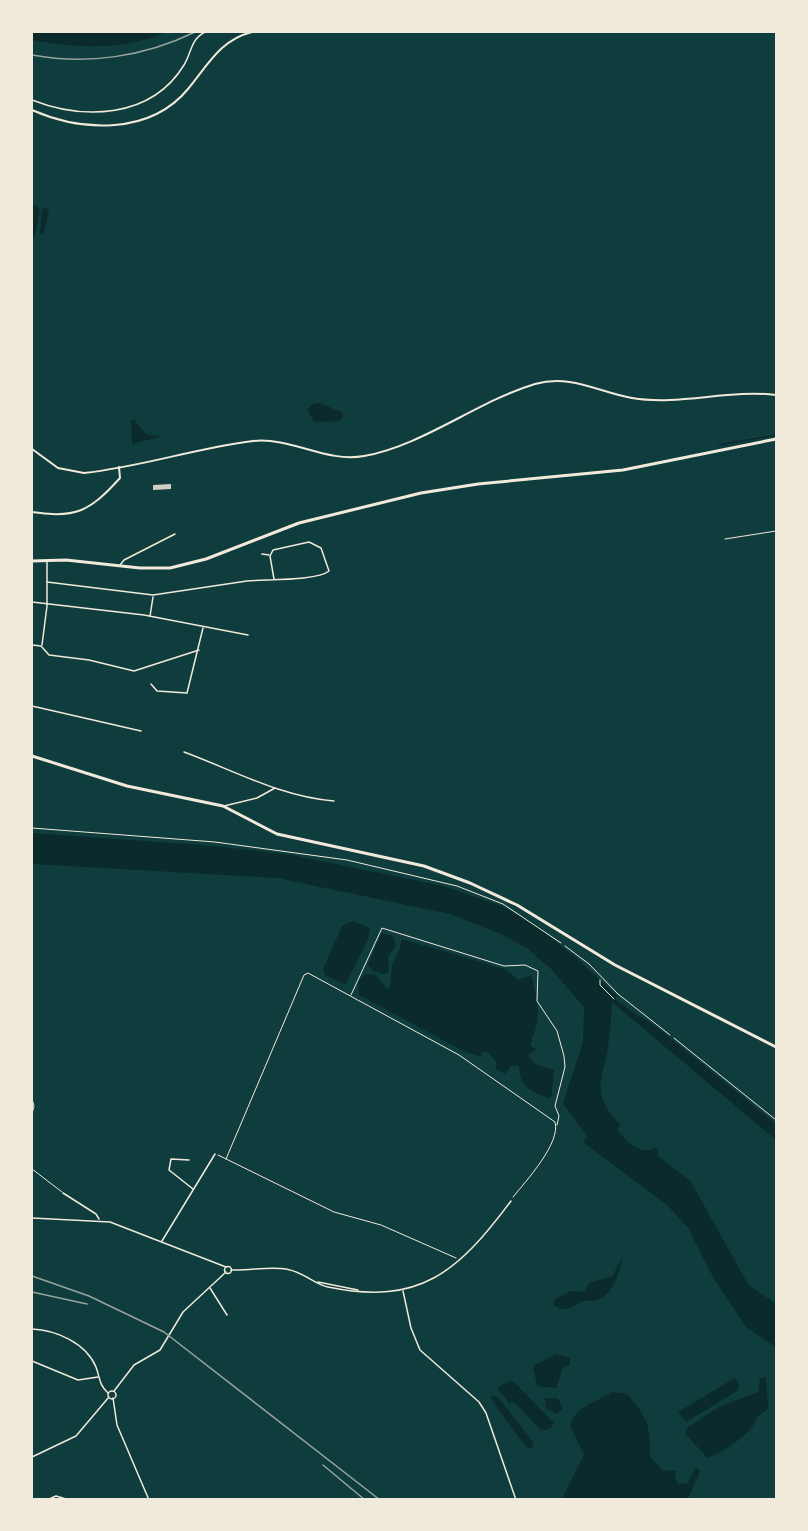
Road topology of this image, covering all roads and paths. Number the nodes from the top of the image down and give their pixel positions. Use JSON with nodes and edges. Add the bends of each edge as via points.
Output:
{"nodes":[{"id":1,"x":205,"y":32,"type":"edge"},
{"id":2,"x":252,"y":32,"type":"edge"},
{"id":3,"x":289,"y":32,"type":"edge"},
{"id":4,"x":353,"y":32,"type":"edge"},
{"id":5,"x":32,"y":100,"type":"edge"},
{"id":6,"x":32,"y":110,"type":"edge"},
{"id":7,"x":777,"y":395,"type":"edge"},
{"id":8,"x":777,"y":439,"type":"edge"},
{"id":9,"x":32,"y":449,"type":"edge"},
{"id":10,"x":119,"y":467,"type":"junction"},
{"id":11,"x":32,"y":512,"type":"edge"},
{"id":12,"x":777,"y":531,"type":"edge"},
{"id":13,"x":175,"y":534,"type":"dead end"},
{"id":14,"x":725,"y":539,"type":"dead end"},
{"id":15,"x":262,"y":554,"type":"dead end"},
{"id":16,"x":270,"y":556,"type":"junction"},
{"id":17,"x":32,"y":561,"type":"edge"},
{"id":18,"x":47,"y":561,"type":"junction"},
{"id":19,"x":120,"y":566,"type":"junction"},
{"id":20,"x":274,"y":579,"type":"junction"},
{"id":21,"x":47,"y":582,"type":"junction"},
{"id":22,"x":153,"y":595,"type":"junction"},
{"id":23,"x":32,"y":602,"type":"edge"},
{"id":24,"x":47,"y":605,"type":"junction"},
{"id":25,"x":150,"y":616,"type":"junction"},
{"id":26,"x":203,"y":627,"type":"junction"},
{"id":27,"x":248,"y":635,"type":"dead end"},
{"id":28,"x":32,"y":645,"type":"edge"},
{"id":29,"x":42,"y":646,"type":"junction"},
{"id":30,"x":199,"y":650,"type":"junction"},
{"id":31,"x":152,"y":684,"type":"dead end"},
{"id":32,"x":32,"y":706,"type":"edge"},
{"id":33,"x":141,"y":731,"type":"dead end"},
{"id":34,"x":184,"y":752,"type":"dead end"},
{"id":35,"x":32,"y":756,"type":"edge"},
{"id":36,"x":275,"y":788,"type":"junction"},
{"id":37,"x":334,"y":801,"type":"dead end"},
{"id":38,"x":223,"y":806,"type":"junction"},
{"id":39,"x":32,"y":828,"type":"edge"},
{"id":40,"x":564,"y":945,"type":"joint"},
{"id":41,"x":610,"y":989,"type":"dead end"},
{"id":42,"x":351,"y":995,"type":"junction"},
{"id":43,"x":614,"y":999,"type":"dead end"},
{"id":44,"x":670,"y":1035,"type":"joint"},
{"id":45,"x":777,"y":1047,"type":"edge"},
{"id":46,"x":32,"y":1099,"type":"edge"},
{"id":47,"x":32,"y":1114,"type":"edge"},
{"id":48,"x":777,"y":1120,"type":"edge"},
{"id":49,"x":556,"y":1127,"type":"junction"},
{"id":50,"x":215,"y":1154,"type":"joint"},
{"id":51,"x":226,"y":1159,"type":"junction"},
{"id":52,"x":189,"y":1160,"type":"dead end"},
{"id":53,"x":32,"y":1169,"type":"edge"},
{"id":54,"x":194,"y":1189,"type":"junction"},
{"id":55,"x":63,"y":1193,"type":"joint"},
{"id":56,"x":510,"y":1201,"type":"joint"},
{"id":57,"x":32,"y":1218,"type":"edge"},
{"id":58,"x":99,"y":1219,"type":"junction"},
{"id":59,"x":162,"y":1241,"type":"junction"},
{"id":60,"x":460,"y":1260,"type":"junction"},
{"id":61,"x":226,"y":1267,"type":"junction"},
{"id":62,"x":231,"y":1269,"type":"junction"},
{"id":63,"x":226,"y":1272,"type":"junction"},
{"id":64,"x":209,"y":1287,"type":"junction"},
{"id":65,"x":403,"y":1290,"type":"junction"},
{"id":66,"x":227,"y":1315,"type":"dead end"},
{"id":67,"x":32,"y":1329,"type":"edge"},
{"id":68,"x":32,"y":1361,"type":"edge"},
{"id":69,"x":98,"y":1377,"type":"junction"},
{"id":70,"x":114,"y":1391,"type":"junction"},
{"id":71,"x":108,"y":1393,"type":"junction"},
{"id":72,"x":109,"y":1397,"type":"junction"},
{"id":73,"x":113,"y":1398,"type":"junction"},
{"id":74,"x":32,"y":1457,"type":"edge"},
{"id":75,"x":66,"y":1499,"type":"edge"},
{"id":76,"x":47,"y":1500,"type":"edge"},
{"id":77,"x":149,"y":1500,"type":"edge"},
{"id":78,"x":516,"y":1500,"type":"edge"}],
"edges":[{"from":1,"to":5,"type":"street","via":[[195,37],[178,72],[158,92],[134,106],[120,111],[80,113]]},
{"from":2,"to":6,"type":"street","via":[[225,45],[177,101],[156,114],[122,125],[68,122]]},
{"from":3,"to":4,"type":"street"},
{"from":7,"to":10,"type":"street","via":[[644,399],[584,383],[549,382],[526,387],[384,452],[361,457],[332,456],[283,442],[253,441]]},
{"from":8,"to":19,"type":"main road","via":[[623,470],[428,492],[299,523],[181,566]]},
{"from":9,"to":10,"type":"street","via":[[48,463],[71,471]]},
{"from":10,"to":11,"type":"street","via":[[120,478],[78,513],[59,516]]},
{"from":12,"to":14,"type":"path"},
{"from":13,"to":19,"type":"street","via":[[124,560]]},
{"from":15,"to":16,"type":"street"},
{"from":16,"to":20,"type":"street"},
{"from":16,"to":20,"type":"street","via":[[273,550],[314,543],[323,551],[329,571],[321,576]]},
{"from":17,"to":18,"type":"main road"},
{"from":18,"to":19,"type":"main road"},
{"from":18,"to":21,"type":"street"},
{"from":20,"to":22,"type":"street"},
{"from":21,"to":22,"type":"street"},
{"from":21,"to":24,"type":"street"},
{"from":22,"to":25,"type":"street"},
{"from":23,"to":24,"type":"street"},
{"from":24,"to":25,"type":"street"},
{"from":24,"to":29,"type":"street"},
{"from":25,"to":26,"type":"street"},
{"from":26,"to":27,"type":"street"},
{"from":26,"to":30,"type":"street"},
{"from":28,"to":29,"type":"street"},
{"from":29,"to":30,"type":"street","via":[[49,655],[134,671]]},
{"from":30,"to":31,"type":"street","via":[[187,693],[157,691]]},
{"from":32,"to":33,"type":"street"},
{"from":34,"to":36,"type":"street"},
{"from":35,"to":38,"type":"main road","via":[[127,786]]},
{"from":36,"to":37,"type":"street"},
{"from":36,"to":38,"type":"street","via":[[257,798]]},
{"from":38,"to":45,"type":"main road","via":[[277,834],[424,866],[471,883],[517,905],[615,965]]},
{"from":39,"to":40,"type":"path","via":[[215,842],[347,860],[457,886],[504,904]]},
{"from":40,"to":44,"type":"lane"},
{"from":41,"to":43,"type":"path","via":[[603,987]]},
{"from":42,"to":49,"type":"path","via":[[459,1055],[548,1116]]},
{"from":42,"to":49,"type":"path","via":[[382,928],[504,966],[532,967],[538,971],[537,1001],[562,1043],[565,1066],[555,1106],[559,1116]]},
{"from":42,"to":51,"type":"path","via":[[311,973],[304,975]]},
{"from":44,"to":48,"type":"path"},
{"from":46,"to":47,"type":"lane"},
{"from":49,"to":56,"type":"path","via":[[548,1150]]},
{"from":50,"to":51,"type":"path"},
{"from":50,"to":54,"type":"street"},
{"from":51,"to":60,"type":"path","via":[[334,1212],[381,1225]]},
{"from":52,"to":54,"type":"street","via":[[171,1159],[169,1170]]},
{"from":53,"to":55,"type":"lane"},
{"from":54,"to":59,"type":"street"},
{"from":55,"to":58,"type":"street"},
{"from":56,"to":60,"type":"street"},
{"from":57,"to":58,"type":"street"},
{"from":58,"to":59,"type":"street"},
{"from":59,"to":61,"type":"street"},
{"from":60,"to":65,"type":"street","via":[[437,1278]]},
{"from":61,"to":62,"type":"street"},
{"from":61,"to":63,"type":"street"},
{"from":62,"to":63,"type":"street"},
{"from":62,"to":65,"type":"street","via":[[285,1269],[375,1294]]},
{"from":63,"to":64,"type":"street"},
{"from":64,"to":66,"type":"street"},
{"from":64,"to":70,"type":"street","via":[[183,1312],[164,1344],[134,1365]]},
{"from":65,"to":78,"type":"street","via":[[420,1350],[479,1402]]},
{"from":67,"to":69,"type":"street","via":[[52,1332],[73,1342],[93,1362]]},
{"from":68,"to":69,"type":"street","via":[[78,1380]]},
{"from":69,"to":71,"type":"street"},
{"from":70,"to":71,"type":"street"},
{"from":70,"to":73,"type":"street"},
{"from":71,"to":72,"type":"street"},
{"from":72,"to":73,"type":"street"},
{"from":72,"to":74,"type":"street","via":[[76,1436]]},
{"from":73,"to":77,"type":"street","via":[[117,1425]]},
{"from":75,"to":76,"type":"street","via":[[56,1496]]}]}
